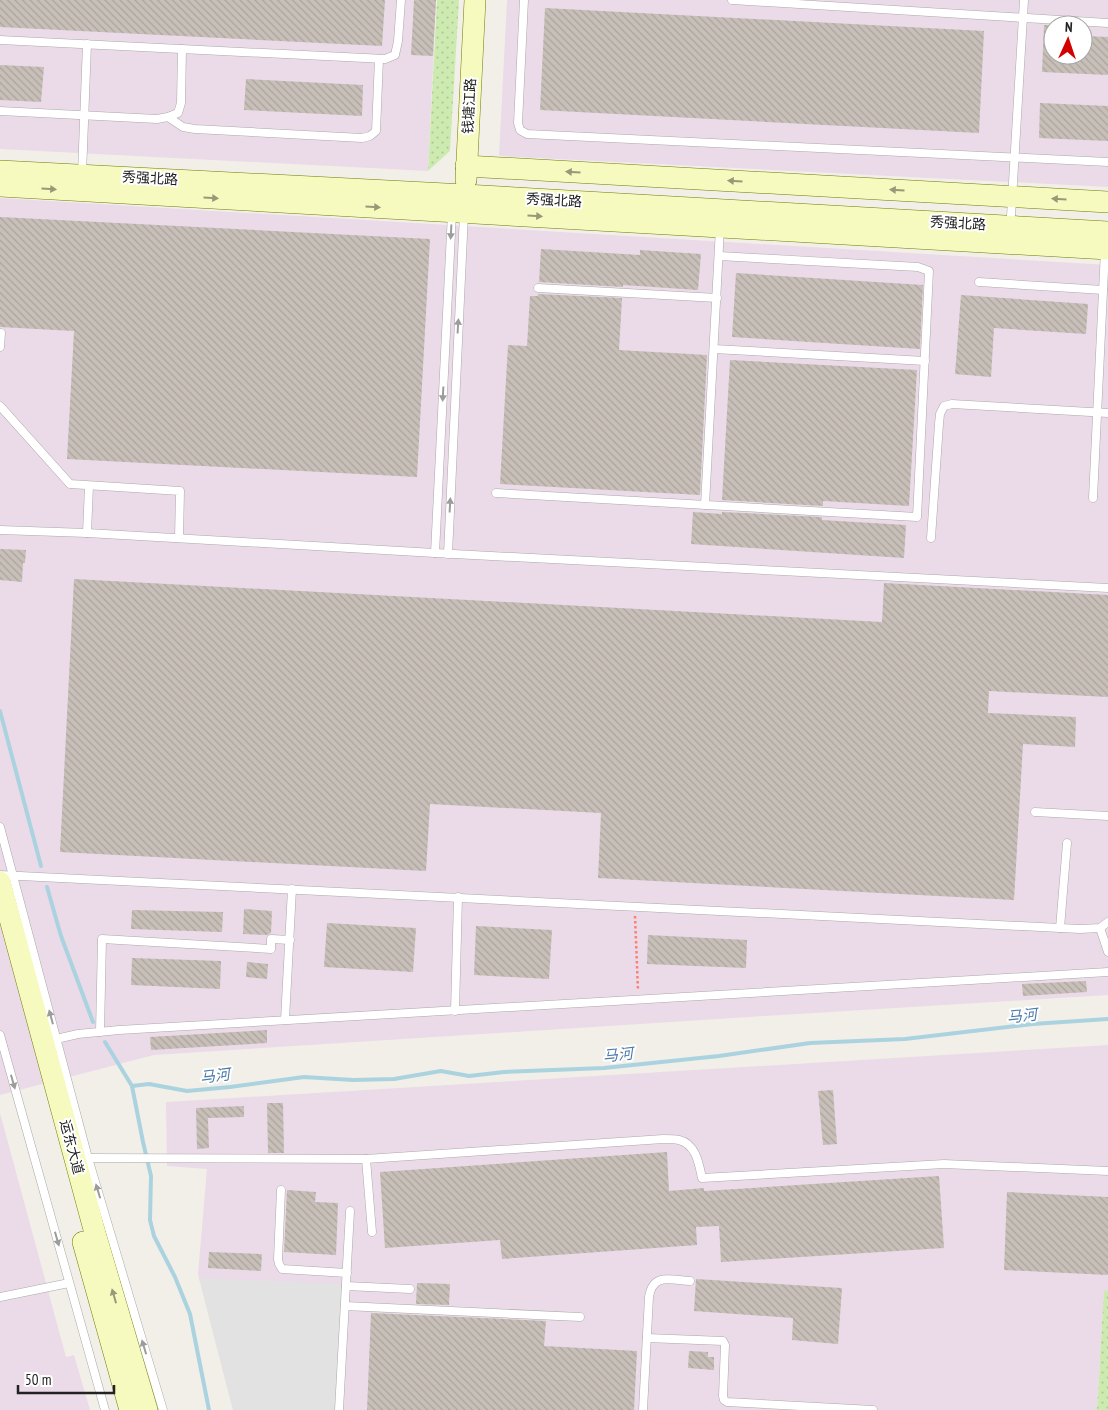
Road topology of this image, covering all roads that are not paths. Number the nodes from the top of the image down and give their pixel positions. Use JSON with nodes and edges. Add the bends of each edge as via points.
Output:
{"nodes":[{"id":1,"x":401,"y":0,"type":"edge"},
{"id":2,"x":475,"y":0,"type":"edge"},
{"id":3,"x":524,"y":0,"type":"edge"},
{"id":4,"x":732,"y":0,"type":"edge"},
{"id":5,"x":1024,"y":0,"type":"edge"},
{"id":6,"x":1023,"y":18,"type":"junction"},
{"id":7,"x":1108,"y":23,"type":"edge"},
{"id":8,"x":0,"y":40,"type":"edge"},
{"id":9,"x":87,"y":44,"type":"junction"},
{"id":10,"x":182,"y":49,"type":"junction"},
{"id":11,"x":379,"y":59,"type":"junction"},
{"id":12,"x":0,"y":111,"type":"edge"},
{"id":13,"x":84,"y":116,"type":"junction"},
{"id":14,"x":168,"y":117,"type":"junction"},
{"id":15,"x":1014,"y":157,"type":"junction"},
{"id":16,"x":0,"y":160,"type":"edge"},
{"id":17,"x":1108,"y":162,"type":"edge"},
{"id":18,"x":82,"y":170,"type":"junction"},
{"id":19,"x":0,"y":171,"type":"edge"},
{"id":20,"x":0,"y":186,"type":"edge"},
{"id":21,"x":460,"y":193,"type":"junction"},
{"id":22,"x":1012,"y":206,"type":"junction"},
{"id":23,"x":721,"y":212,"type":"junction"},
{"id":24,"x":1107,"y":229,"type":"edge"},
{"id":25,"x":719,"y":256,"type":"junction"},
{"id":26,"x":1106,"y":280,"type":"edge"},
{"id":27,"x":979,"y":282,"type":"dead end"},
{"id":28,"x":538,"y":288,"type":"dead end"},
{"id":29,"x":1103,"y":290,"type":"junction"},
{"id":30,"x":717,"y":298,"type":"junction"},
{"id":31,"x":1,"y":333,"type":"edge"},
{"id":32,"x":0,"y":347,"type":"edge"},
{"id":33,"x":714,"y":349,"type":"junction"},
{"id":34,"x":925,"y":361,"type":"junction"},
{"id":35,"x":0,"y":406,"type":"edge"},
{"id":36,"x":1097,"y":412,"type":"junction"},
{"id":37,"x":1108,"y":413,"type":"edge"},
{"id":38,"x":89,"y":486,"type":"junction"},
{"id":39,"x":496,"y":493,"type":"dead end"},
{"id":40,"x":1093,"y":498,"type":"dead end"},
{"id":41,"x":705,"y":505,"type":"junction"},
{"id":42,"x":0,"y":530,"type":"edge"},
{"id":43,"x":87,"y":533,"type":"junction"},
{"id":44,"x":179,"y":538,"type":"junction"},
{"id":45,"x":931,"y":538,"type":"dead end"},
{"id":46,"x":435,"y":553,"type":"junction"},
{"id":47,"x":448,"y":554,"type":"junction"},
{"id":48,"x":1108,"y":588,"type":"edge"},
{"id":49,"x":1035,"y":812,"type":"dead end"},
{"id":50,"x":1108,"y":816,"type":"edge"},
{"id":51,"x":0,"y":827,"type":"edge"},
{"id":52,"x":1067,"y":843,"type":"dead end"},
{"id":53,"x":0,"y":874,"type":"edge"},
{"id":54,"x":6,"y":879,"type":"edge"},
{"id":55,"x":292,"y":889,"type":"junction"},
{"id":56,"x":458,"y":898,"type":"junction"},
{"id":57,"x":1108,"y":922,"type":"edge"},
{"id":58,"x":1060,"y":928,"type":"junction"},
{"id":59,"x":1100,"y":928,"type":"junction"},
{"id":60,"x":0,"y":933,"type":"edge"},
{"id":61,"x":290,"y":940,"type":"junction"},
{"id":62,"x":1108,"y":952,"type":"edge"},
{"id":63,"x":1108,"y":972,"type":"edge"},
{"id":64,"x":455,"y":1011,"type":"junction"},
{"id":65,"x":285,"y":1020,"type":"junction"},
{"id":66,"x":100,"y":1032,"type":"junction"},
{"id":67,"x":0,"y":1035,"type":"edge"},
{"id":68,"x":56,"y":1038,"type":"junction"},
{"id":69,"x":4,"y":1067,"type":"edge"},
{"id":70,"x":88,"y":1158,"type":"junction"},
{"id":71,"x":366,"y":1159,"type":"junction"},
{"id":72,"x":1108,"y":1171,"type":"edge"},
{"id":73,"x":281,"y":1190,"type":"dead end"},
{"id":74,"x":350,"y":1211,"type":"dead end"},
{"id":75,"x":372,"y":1232,"type":"dead end"},
{"id":76,"x":347,"y":1273,"type":"junction"},
{"id":77,"x":690,"y":1281,"type":"dead end"},
{"id":78,"x":69,"y":1283,"type":"junction"},
{"id":79,"x":346,"y":1286,"type":"junction"},
{"id":80,"x":410,"y":1289,"type":"dead end"},
{"id":81,"x":0,"y":1297,"type":"edge"},
{"id":82,"x":345,"y":1306,"type":"junction"},
{"id":83,"x":580,"y":1317,"type":"dead end"},
{"id":84,"x":647,"y":1338,"type":"junction"},
{"id":85,"x":105,"y":1410,"type":"edge"},
{"id":86,"x":130,"y":1410,"type":"edge"},
{"id":87,"x":147,"y":1410,"type":"edge"},
{"id":88,"x":163,"y":1410,"type":"edge"},
{"id":89,"x":340,"y":1410,"type":"edge"},
{"id":90,"x":643,"y":1410,"type":"edge"},
{"id":91,"x":873,"y":1410,"type":"edge"}],
"edges":[{"from":1,"to":11,"type":"lane","via":[[395,55]]},
{"from":2,"to":21,"type":"street","name":"钱塘江路"},
{"from":3,"to":15,"type":"lane","via":[[518,123],[520,130],[527,134]]},
{"from":4,"to":6,"type":"lane"},
{"from":5,"to":6,"type":"lane"},
{"from":6,"to":7,"type":"lane"},
{"from":6,"to":15,"type":"lane"},
{"from":8,"to":9,"type":"lane"},
{"from":9,"to":10,"type":"lane"},
{"from":9,"to":13,"type":"lane"},
{"from":10,"to":11,"type":"lane"},
{"from":10,"to":14,"type":"lane","via":[[181,104],[178,113]]},
{"from":11,"to":14,"type":"lane","via":[[376,131],[370,136],[195,129],[183,127]]},
{"from":12,"to":13,"type":"lane"},
{"from":13,"to":14,"type":"lane"},
{"from":13,"to":18,"type":"lane"},
{"from":15,"to":17,"type":"lane"},
{"from":15,"to":22,"type":"lane"},
{"from":16,"to":18,"type":"street","name":"秀强北路"},
{"from":18,"to":19,"type":"street","name":"秀强北路"},
{"from":18,"to":21,"type":"street","name":"秀强北路"},
{"from":20,"to":21,"type":"street","one_way":true},
{"from":22,"to":21,"type":"street","one_way":true},
{"from":21,"to":23,"type":"street","name":"秀强北路"},
{"from":21,"to":23,"type":"street","one_way":true},
{"from":21,"to":46,"type":"lane","one_way":true},
{"from":47,"to":21,"type":"lane","one_way":true},
{"from":22,"to":23,"type":"street","name":"秀强北路"},
{"from":24,"to":22,"type":"street","one_way":true},
{"from":23,"to":24,"type":"street","name":"秀强北路"},
{"from":23,"to":25,"type":"lane"},
{"from":24,"to":26,"type":"lane"},
{"from":25,"to":30,"type":"lane"},
{"from":25,"to":34,"type":"lane","via":[[918,267],[929,271]]},
{"from":26,"to":29,"type":"lane"},
{"from":27,"to":29,"type":"lane"},
{"from":28,"to":30,"type":"lane"},
{"from":29,"to":36,"type":"lane"},
{"from":30,"to":33,"type":"lane"},
{"from":31,"to":32,"type":"lane"},
{"from":33,"to":34,"type":"lane"},
{"from":33,"to":41,"type":"lane"},
{"from":34,"to":41,"type":"lane","via":[[917,517]]},
{"from":35,"to":38,"type":"lane","via":[[70,484]]},
{"from":36,"to":37,"type":"lane"},
{"from":36,"to":40,"type":"lane"},
{"from":36,"to":45,"type":"lane","via":[[944,406],[939,424]]},
{"from":38,"to":43,"type":"lane"},
{"from":38,"to":44,"type":"lane","via":[[180,492]]},
{"from":39,"to":41,"type":"lane"},
{"from":42,"to":43,"type":"lane"},
{"from":43,"to":44,"type":"lane"},
{"from":44,"to":46,"type":"lane"},
{"from":46,"to":47,"type":"lane"},
{"from":47,"to":48,"type":"lane"},
{"from":49,"to":50,"type":"lane"},
{"from":51,"to":54,"type":"lane"},
{"from":52,"to":58,"type":"lane"},
{"from":53,"to":54,"type":"lane"},
{"from":54,"to":55,"type":"lane"},
{"from":68,"to":54,"type":"lane","one_way":true},
{"from":87,"to":54,"type":"street","name":"运东大道","one_way":true,"via":[[93,1223]]},
{"from":55,"to":56,"type":"lane"},
{"from":55,"to":61,"type":"lane"},
{"from":56,"to":58,"type":"lane"},
{"from":56,"to":64,"type":"lane"},
{"from":57,"to":59,"type":"lane"},
{"from":58,"to":59,"type":"lane"},
{"from":59,"to":62,"type":"lane"},
{"from":60,"to":86,"type":"street","name":"运东大道"},
{"from":61,"to":65,"type":"lane"},
{"from":61,"to":66,"type":"lane","via":[[271,939],[271,948],[102,940]]},
{"from":63,"to":64,"type":"lane"},
{"from":64,"to":65,"type":"lane"},
{"from":65,"to":66,"type":"lane"},
{"from":66,"to":68,"type":"lane"},
{"from":67,"to":69,"type":"lane"},
{"from":68,"to":70,"type":"lane"},
{"from":69,"to":78,"type":"lane","one_way":true},
{"from":70,"to":71,"type":"lane"},
{"from":88,"to":70,"type":"lane","one_way":true},
{"from":71,"to":72,"type":"lane","via":[[663,1139],[680,1140],[690,1146],[697,1157],[702,1178],[944,1164]]},
{"from":71,"to":75,"type":"lane"},
{"from":73,"to":76,"type":"lane","via":[[278,1259],[282,1269]]},
{"from":74,"to":76,"type":"lane"},
{"from":76,"to":79,"type":"lane"},
{"from":77,"to":84,"type":"lane","via":[[661,1279],[650,1288]]},
{"from":78,"to":81,"type":"lane"},
{"from":78,"to":85,"type":"lane"},
{"from":79,"to":80,"type":"lane"},
{"from":79,"to":82,"type":"lane"},
{"from":82,"to":83,"type":"lane"},
{"from":82,"to":89,"type":"lane"},
{"from":84,"to":90,"type":"lane"},
{"from":84,"to":91,"type":"lane","via":[[723,1341],[723,1396],[727,1402]]}]}
